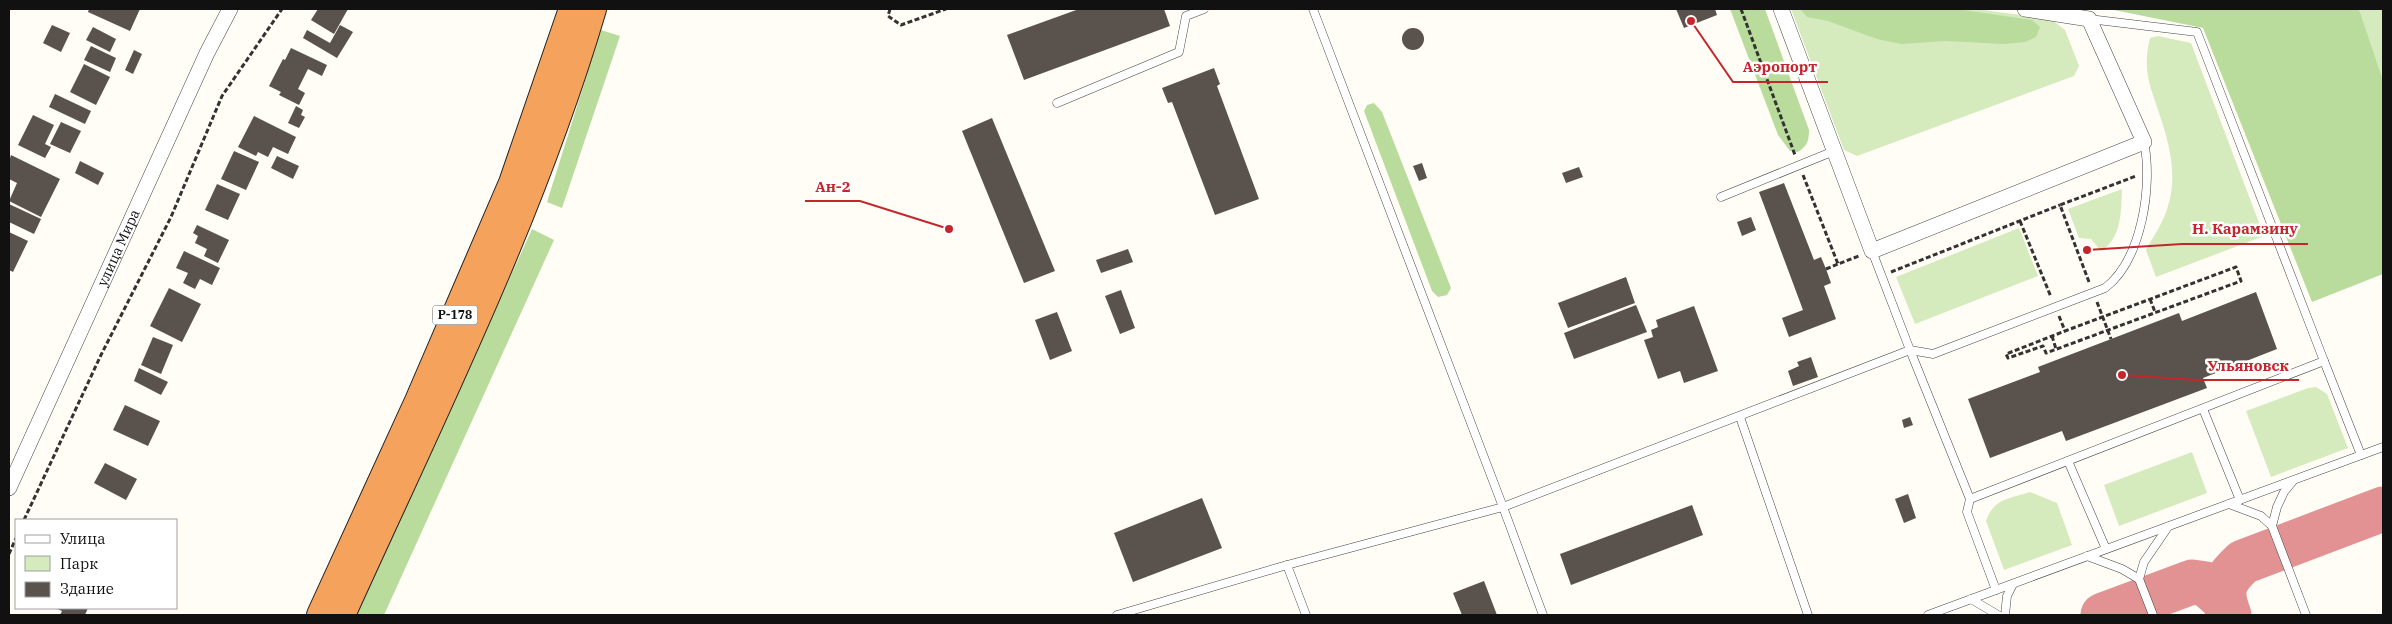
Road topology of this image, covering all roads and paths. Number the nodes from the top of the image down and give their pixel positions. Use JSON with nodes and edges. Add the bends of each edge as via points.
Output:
{"nodes":[{"id":1,"x":230,"y":9,"type":"edge"},
{"id":2,"x":282,"y":9,"type":"edge"},
{"id":3,"x":572,"y":9,"type":"edge"},
{"id":4,"x":592,"y":9,"type":"edge"},
{"id":5,"x":890,"y":9,"type":"edge"},
{"id":6,"x":946,"y":9,"type":"edge"},
{"id":7,"x":1204,"y":9,"type":"edge"},
{"id":8,"x":1313,"y":9,"type":"edge"},
{"id":9,"x":1741,"y":9,"type":"edge"},
{"id":10,"x":1781,"y":9,"type":"edge"},
{"id":11,"x":2025,"y":9,"type":"edge"},
{"id":12,"x":2089,"y":19,"type":"junction"},
{"id":13,"x":1057,"y":102,"type":"dead end"},
{"id":14,"x":2144,"y":142,"type":"junction"},
{"id":15,"x":1834,"y":151,"type":"junction"},
{"id":16,"x":1799,"y":164,"type":"junction"},
{"id":17,"x":2148,"y":171,"type":"junction"},
{"id":18,"x":1721,"y":197,"type":"dead end"},
{"id":19,"x":2060,"y":205,"type":"junction"},
{"id":20,"x":2020,"y":221,"type":"junction"},
{"id":21,"x":1872,"y":251,"type":"junction"},
{"id":22,"x":1838,"y":264,"type":"junction"},
{"id":23,"x":1826,"y":269,"type":"dead end"},
{"id":24,"x":1881,"y":276,"type":"junction"},
{"id":25,"x":2094,"y":293,"type":"junction"},
{"id":26,"x":2150,"y":300,"type":"junction"},
{"id":27,"x":2055,"y":307,"type":"junction"},
{"id":28,"x":2155,"y":312,"type":"junction"},
{"id":29,"x":2103,"y":317,"type":"junction"},
{"id":30,"x":2107,"y":330,"type":"junction"},
{"id":31,"x":2065,"y":331,"type":"junction"},
{"id":32,"x":2052,"y":336,"type":"junction"},
{"id":33,"x":2111,"y":339,"type":"dead end"},
{"id":34,"x":2056,"y":349,"type":"junction"},
{"id":35,"x":1910,"y":350,"type":"junction"},
{"id":36,"x":2324,"y":362,"type":"junction"},
{"id":37,"x":2203,"y":408,"type":"junction"},
{"id":38,"x":1740,"y":417,"type":"junction"},
{"id":39,"x":2383,"y":447,"type":"edge"},
{"id":40,"x":2361,"y":455,"type":"junction"},
{"id":41,"x":2068,"y":461,"type":"junction"},
{"id":42,"x":2294,"y":480,"type":"junction"},
{"id":43,"x":9,"y":488,"type":"edge"},
{"id":44,"x":1970,"y":499,"type":"junction"},
{"id":45,"x":2240,"y":500,"type":"junction"},
{"id":46,"x":2229,"y":504,"type":"junction"},
{"id":47,"x":1503,"y":507,"type":"junction"},
{"id":48,"x":24,"y":519,"type":"edge"},
{"id":49,"x":2168,"y":526,"type":"junction"},
{"id":50,"x":2272,"y":526,"type":"junction"},
{"id":51,"x":15,"y":540,"type":"edge"},
{"id":52,"x":2106,"y":550,"type":"junction"},
{"id":53,"x":9,"y":554,"type":"edge"},
{"id":54,"x":2087,"y":556,"type":"junction"},
{"id":55,"x":1287,"y":565,"type":"junction"},
{"id":56,"x":2139,"y":579,"type":"junction"},
{"id":57,"x":2013,"y":584,"type":"junction"},
{"id":58,"x":1996,"y":590,"type":"junction"},
{"id":59,"x":1971,"y":599,"type":"junction"},
{"id":60,"x":320,"y":615,"type":"edge"},
{"id":61,"x":342,"y":615,"type":"edge"},
{"id":62,"x":1117,"y":615,"type":"edge"},
{"id":63,"x":1306,"y":615,"type":"edge"},
{"id":64,"x":1543,"y":615,"type":"edge"},
{"id":65,"x":1808,"y":615,"type":"edge"},
{"id":66,"x":1928,"y":615,"type":"edge"},
{"id":67,"x":1998,"y":615,"type":"edge"},
{"id":68,"x":2004,"y":615,"type":"edge"},
{"id":69,"x":2153,"y":615,"type":"edge"},
{"id":70,"x":2306,"y":615,"type":"edge"}],
"edges":[{"from":1,"to":43,"type":"street","name":"улица Мира"},
{"from":2,"to":48,"type":"path","via":[[222,96],[171,217],[101,355]]},
{"from":3,"to":60,"type":"highway","number":"Р-178","via":[[512,183],[418,401]]},
{"from":4,"to":61,"type":"highway","number":"Р-178","via":[[570,84],[512,239]]},
{"from":5,"to":6,"type":"path","via":[[888,16],[901,26]]},
{"from":7,"to":13,"type":"lane","via":[[1186,16],[1179,52]]},
{"from":8,"to":47,"type":"lane"},
{"from":9,"to":16,"type":"path"},
{"from":10,"to":15,"type":"street"},
{"from":11,"to":12,"type":"street"},
{"from":12,"to":14,"type":"street"},
{"from":12,"to":36,"type":"lane","via":[[2197,32]]},
{"from":14,"to":17,"type":"lane"},
{"from":14,"to":21,"type":"street"},
{"from":15,"to":16,"type":"lane"},
{"from":15,"to":21,"type":"street"},
{"from":16,"to":18,"type":"lane"},
{"from":16,"to":22,"type":"path"},
{"from":17,"to":19,"type":"path"},
{"from":17,"to":25,"type":"lane","via":[[2143,213],[2128,260],[2111,284]]},
{"from":19,"to":20,"type":"path"},
{"from":19,"to":25,"type":"path"},
{"from":20,"to":24,"type":"path"},
{"from":20,"to":27,"type":"path"},
{"from":21,"to":22,"type":"path"},
{"from":21,"to":24,"type":"lane"},
{"from":22,"to":23,"type":"path"},
{"from":24,"to":35,"type":"lane"},
{"from":25,"to":27,"type":"lane"},
{"from":25,"to":29,"type":"path"},
{"from":26,"to":28,"type":"path"},
{"from":26,"to":28,"type":"path","via":[[2236,267],[2241,281]]},
{"from":26,"to":29,"type":"path"},
{"from":27,"to":31,"type":"path"},
{"from":27,"to":35,"type":"lane","via":[[1933,354]]},
{"from":28,"to":30,"type":"path"},
{"from":29,"to":30,"type":"path"},
{"from":29,"to":31,"type":"path"},
{"from":30,"to":33,"type":"path"},
{"from":30,"to":34,"type":"path"},
{"from":31,"to":32,"type":"path"},
{"from":32,"to":34,"type":"path"},
{"from":32,"to":34,"type":"path","via":[[2006,354],[2008,358],[2043,346],[2046,353]]},
{"from":35,"to":38,"type":"lane"},
{"from":35,"to":44,"type":"lane"},
{"from":36,"to":37,"type":"lane"},
{"from":36,"to":40,"type":"lane"},
{"from":37,"to":41,"type":"lane"},
{"from":37,"to":45,"type":"lane"},
{"from":38,"to":47,"type":"lane"},
{"from":38,"to":65,"type":"lane"},
{"from":39,"to":40,"type":"lane"},
{"from":40,"to":42,"type":"lane"},
{"from":41,"to":44,"type":"lane"},
{"from":41,"to":52,"type":"lane"},
{"from":42,"to":45,"type":"lane"},
{"from":42,"to":50,"type":"lane","via":[[2276,507]]},
{"from":44,"to":58,"type":"lane","via":[[1967,512]]},
{"from":45,"to":46,"type":"lane"},
{"from":46,"to":49,"type":"lane"},
{"from":46,"to":50,"type":"lane","via":[[2260,516]]},
{"from":47,"to":55,"type":"lane"},
{"from":47,"to":64,"type":"lane"},
{"from":49,"to":52,"type":"lane"},
{"from":49,"to":56,"type":"lane","via":[[2144,562]]},
{"from":50,"to":70,"type":"lane"},
{"from":51,"to":53,"type":"path"},
{"from":52,"to":54,"type":"lane"},
{"from":54,"to":56,"type":"lane"},
{"from":54,"to":57,"type":"lane"},
{"from":55,"to":62,"type":"lane"},
{"from":55,"to":63,"type":"lane"},
{"from":56,"to":69,"type":"lane"},
{"from":57,"to":58,"type":"lane"},
{"from":57,"to":68,"type":"lane"},
{"from":58,"to":59,"type":"lane"},
{"from":59,"to":66,"type":"lane"},
{"from":59,"to":67,"type":"lane"}]}
